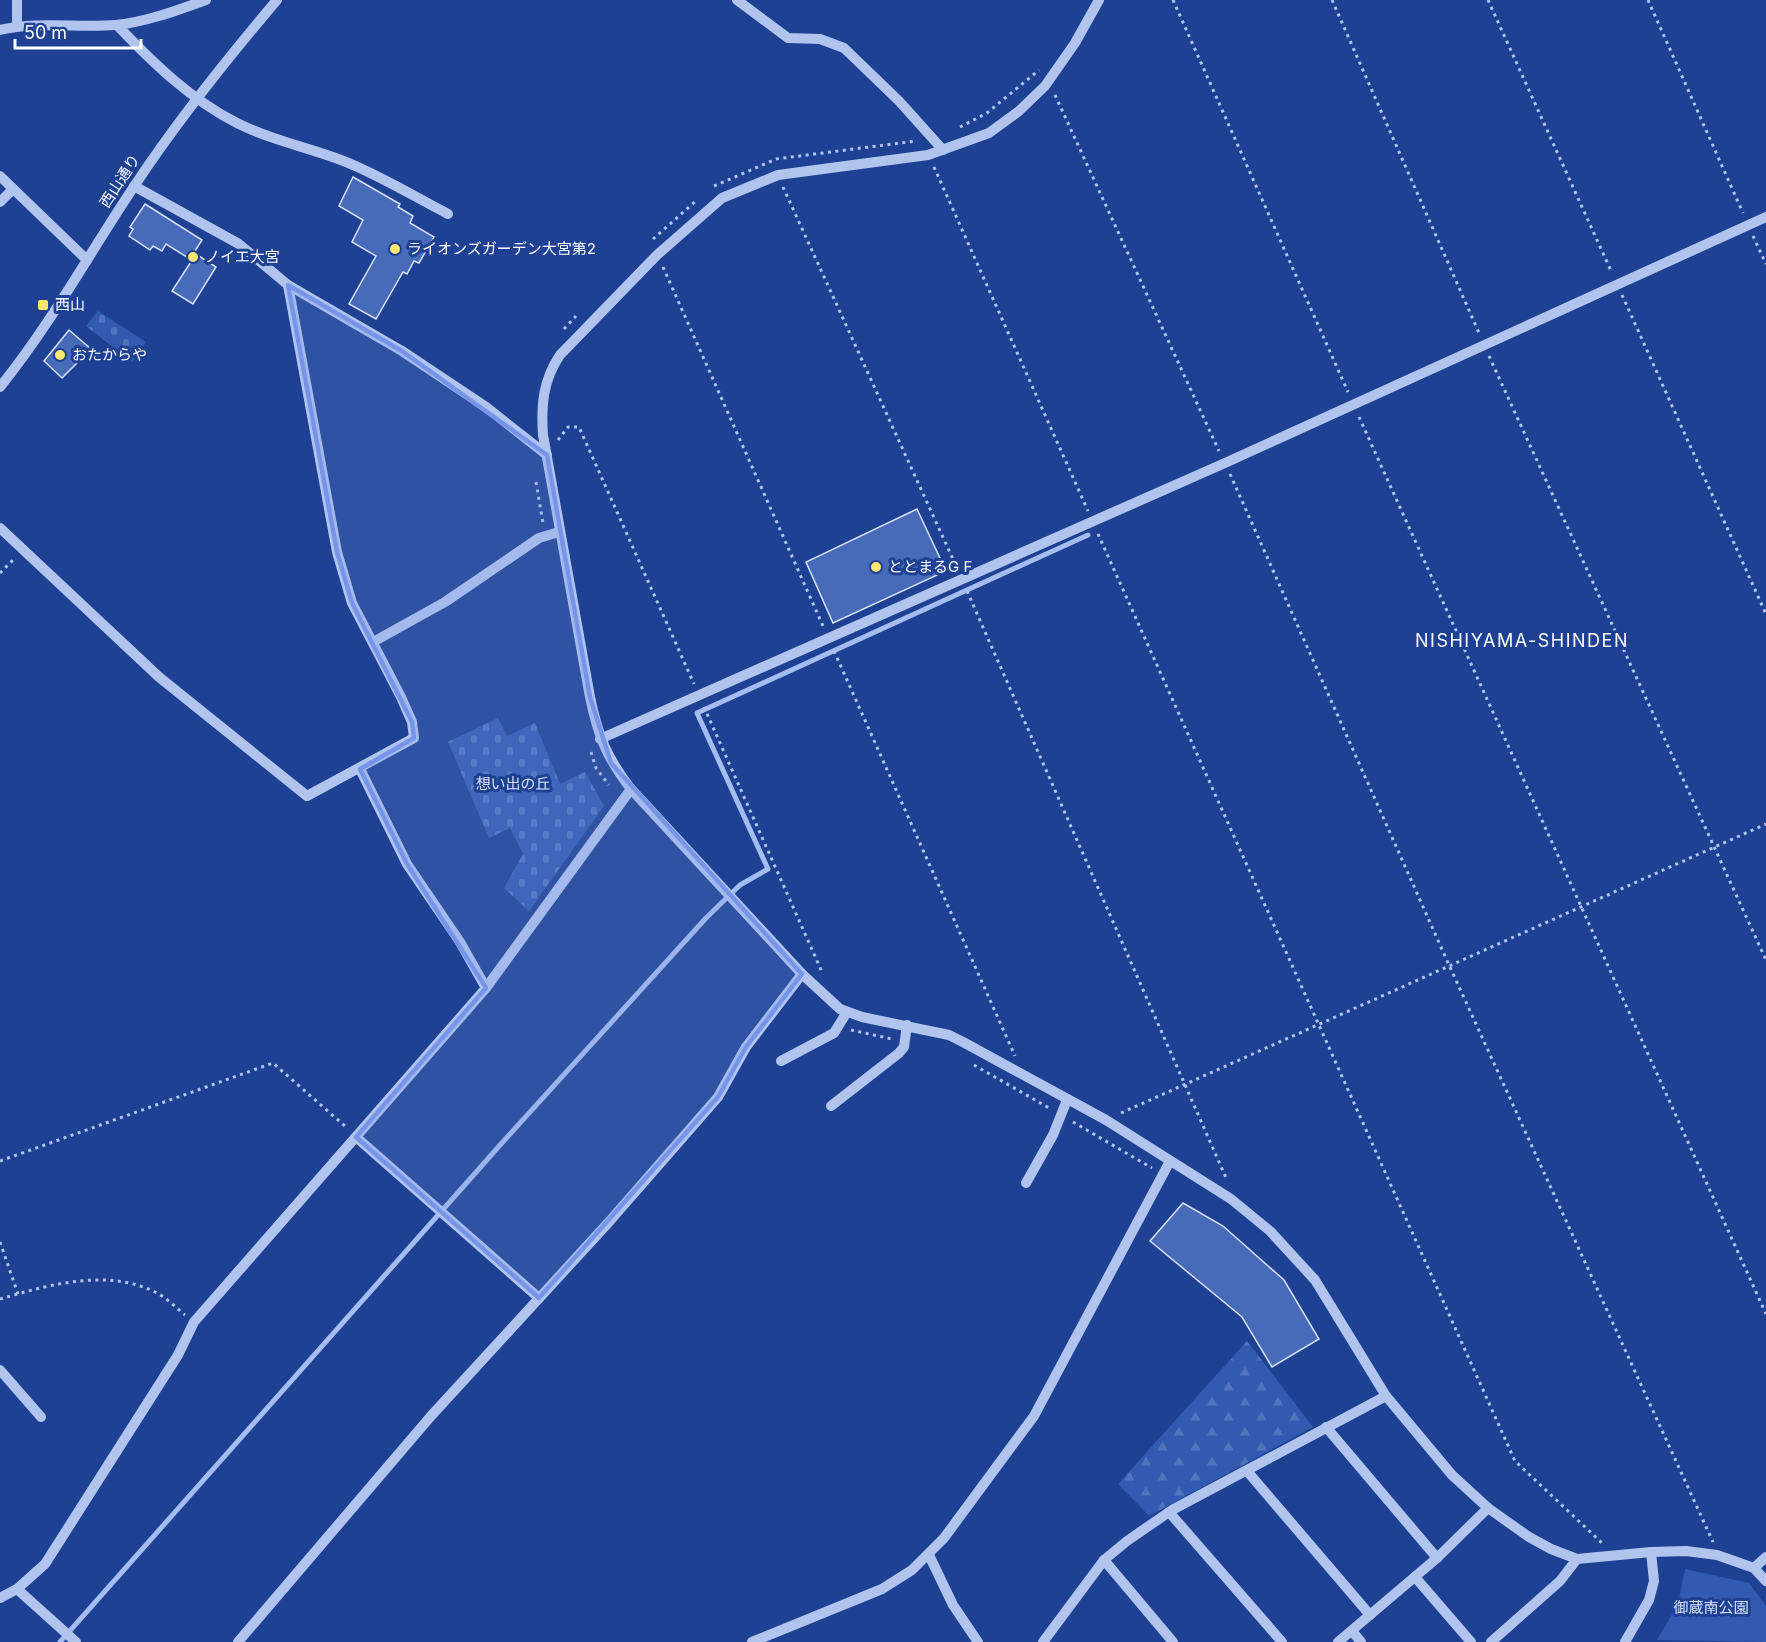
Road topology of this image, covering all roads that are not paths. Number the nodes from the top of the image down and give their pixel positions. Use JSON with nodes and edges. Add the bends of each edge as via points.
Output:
{"nodes":[{"id":1,"x":17,"y":0,"type":"edge"},
{"id":2,"x":206,"y":0,"type":"edge"},
{"id":3,"x":277,"y":0,"type":"edge"},
{"id":4,"x":737,"y":0,"type":"edge"},
{"id":5,"x":1099,"y":0,"type":"edge"},
{"id":6,"x":117,"y":25,"type":"junction"},
{"id":7,"x":17,"y":26,"type":"junction"},
{"id":8,"x":0,"y":30,"type":"edge"},
{"id":9,"x":196,"y":97,"type":"junction"},
{"id":10,"x":944,"y":150,"type":"junction"},
{"id":11,"x":0,"y":176,"type":"edge"},
{"id":12,"x":134,"y":186,"type":"junction"},
{"id":13,"x":13,"y":189,"type":"junction"},
{"id":14,"x":0,"y":202,"type":"edge"},
{"id":15,"x":448,"y":214,"type":"dead end"},
{"id":16,"x":1766,"y":217,"type":"edge"},
{"id":17,"x":87,"y":260,"type":"junction"},
{"id":18,"x":288,"y":285,"type":"junction"},
{"id":19,"x":0,"y":387,"type":"edge"},
{"id":20,"x":547,"y":455,"type":"junction"},
{"id":21,"x":0,"y":528,"type":"edge"},
{"id":22,"x":559,"y":532,"type":"junction"},
{"id":23,"x":373,"y":642,"type":"junction"},
{"id":24,"x":600,"y":739,"type":"junction"},
{"id":25,"x":360,"y":769,"type":"junction"},
{"id":26,"x":631,"y":789,"type":"junction"},
{"id":27,"x":802,"y":974,"type":"junction"},
{"id":28,"x":486,"y":988,"type":"junction"},
{"id":29,"x":847,"y":1011,"type":"junction"},
{"id":30,"x":907,"y":1025,"type":"junction"},
{"id":31,"x":782,"y":1061,"type":"dead end"},
{"id":32,"x":1066,"y":1100,"type":"junction"},
{"id":33,"x":831,"y":1106,"type":"dead end"},
{"id":34,"x":356,"y":1137,"type":"junction"},
{"id":35,"x":1170,"y":1161,"type":"junction"},
{"id":36,"x":1026,"y":1183,"type":"dead end"},
{"id":37,"x":539,"y":1298,"type":"junction"},
{"id":38,"x":0,"y":1370,"type":"edge"},
{"id":39,"x":1386,"y":1396,"type":"junction"},
{"id":40,"x":41,"y":1417,"type":"dead end"},
{"id":41,"x":1326,"y":1427,"type":"junction"},
{"id":42,"x":1247,"y":1471,"type":"junction"},
{"id":43,"x":1488,"y":1508,"type":"junction"},
{"id":44,"x":1169,"y":1512,"type":"junction"},
{"id":45,"x":1651,"y":1552,"type":"junction"},
{"id":46,"x":929,"y":1555,"type":"junction"},
{"id":47,"x":1766,"y":1557,"type":"edge"},
{"id":48,"x":1437,"y":1558,"type":"junction"},
{"id":49,"x":1578,"y":1559,"type":"junction"},
{"id":50,"x":1104,"y":1560,"type":"junction"},
{"id":51,"x":1754,"y":1568,"type":"junction"},
{"id":52,"x":1415,"y":1577,"type":"junction"},
{"id":53,"x":1766,"y":1581,"type":"edge"},
{"id":54,"x":17,"y":1589,"type":"junction"},
{"id":55,"x":0,"y":1598,"type":"edge"},
{"id":56,"x":1371,"y":1615,"type":"junction"},
{"id":57,"x":1352,"y":1631,"type":"junction"},
{"id":58,"x":76,"y":1642,"type":"edge"},
{"id":59,"x":238,"y":1642,"type":"edge"},
{"id":60,"x":752,"y":1642,"type":"edge"},
{"id":61,"x":978,"y":1642,"type":"edge"},
{"id":62,"x":1043,"y":1642,"type":"edge"},
{"id":63,"x":1173,"y":1642,"type":"edge"},
{"id":64,"x":1282,"y":1642,"type":"edge"},
{"id":65,"x":1338,"y":1642,"type":"edge"},
{"id":66,"x":1361,"y":1642,"type":"edge"},
{"id":67,"x":1471,"y":1642,"type":"edge"},
{"id":68,"x":1491,"y":1642,"type":"edge"},
{"id":69,"x":1625,"y":1642,"type":"edge"}],
"edges":[{"from":1,"to":7,"type":"street"},
{"from":2,"to":6,"type":"street"},
{"from":3,"to":9,"type":"street","name":"西山通り"},
{"from":4,"to":10,"type":"street","via":[[788,39],[820,39],[844,48]]},
{"from":5,"to":10,"type":"street","via":[[1045,86],[989,133]]},
{"from":6,"to":7,"type":"street"},
{"from":6,"to":9,"type":"street","via":[[148,59]]},
{"from":7,"to":8,"type":"street"},
{"from":9,"to":12,"type":"street","name":"西山通り"},
{"from":9,"to":15,"type":"street","via":[[243,126],[342,160]]},
{"from":10,"to":20,"type":"street","via":[[778,175],[722,198],[657,255],[549,371],[542,413]]},
{"from":11,"to":13,"type":"street"},
{"from":12,"to":17,"type":"street","name":"西山通り"},
{"from":12,"to":18,"type":"street","via":[[239,244]]},
{"from":13,"to":14,"type":"street"},
{"from":13,"to":17,"type":"street"},
{"from":16,"to":24,"type":"street","via":[[1225,463]]},
{"from":17,"to":19,"type":"street","name":"西山通り"},
{"from":18,"to":20,"type":"street","via":[[402,351],[486,407]]},
{"from":18,"to":23,"type":"street","via":[[337,552],[352,603]]},
{"from":20,"to":22,"type":"street"},
{"from":21,"to":25,"type":"street","via":[[159,676],[307,796]]},
{"from":22,"to":23,"type":"street","via":[[538,538],[445,602]]},
{"from":22,"to":24,"type":"street"},
{"from":23,"to":25,"type":"street","via":[[412,722],[414,738]]},
{"from":24,"to":26,"type":"street","via":[[611,763]]},
{"from":25,"to":28,"type":"street","via":[[407,864]]},
{"from":26,"to":27,"type":"street"},
{"from":26,"to":28,"type":"street"},
{"from":27,"to":29,"type":"street"},
{"from":27,"to":37,"type":"street","via":[[746,1047],[718,1097]]},
{"from":28,"to":34,"type":"street"},
{"from":29,"to":30,"type":"street"},
{"from":29,"to":31,"type":"street","via":[[834,1033]]},
{"from":30,"to":32,"type":"street","via":[[949,1035]]},
{"from":30,"to":33,"type":"street","via":[[904,1047],[899,1053]]},
{"from":32,"to":35,"type":"street"},
{"from":32,"to":36,"type":"street","via":[[1053,1135]]},
{"from":34,"to":37,"type":"street"},
{"from":34,"to":54,"type":"street","via":[[194,1322],[178,1355],[45,1564]]},
{"from":35,"to":39,"type":"street","via":[[1231,1199],[1270,1231],[1315,1280]]},
{"from":35,"to":46,"type":"street","via":[[1034,1416],[974,1502]]},
{"from":37,"to":59,"type":"street","via":[[431,1416]]},
{"from":38,"to":40,"type":"street"},
{"from":39,"to":41,"type":"street"},
{"from":39,"to":43,"type":"street","via":[[1452,1475]]},
{"from":41,"to":42,"type":"street"},
{"from":41,"to":48,"type":"street"},
{"from":42,"to":44,"type":"street"},
{"from":42,"to":56,"type":"street"},
{"from":43,"to":48,"type":"street"},
{"from":43,"to":49,"type":"street","via":[[1544,1545]]},
{"from":44,"to":50,"type":"street"},
{"from":44,"to":64,"type":"street"},
{"from":45,"to":49,"type":"street"},
{"from":45,"to":51,"type":"street","via":[[1717,1555]]},
{"from":45,"to":69,"type":"street","via":[[1652,1590]]},
{"from":46,"to":60,"type":"street","via":[[869,1596]]},
{"from":46,"to":61,"type":"street","via":[[953,1605]]},
{"from":47,"to":51,"type":"street"},
{"from":48,"to":52,"type":"street"},
{"from":49,"to":68,"type":"street","via":[[1560,1581]]},
{"from":50,"to":62,"type":"street"},
{"from":50,"to":63,"type":"street"},
{"from":51,"to":53,"type":"street"},
{"from":52,"to":56,"type":"street"},
{"from":52,"to":67,"type":"street"},
{"from":54,"to":55,"type":"street"},
{"from":54,"to":58,"type":"street"},
{"from":56,"to":57,"type":"street"},
{"from":57,"to":65,"type":"street"},
{"from":57,"to":66,"type":"street"}]}
